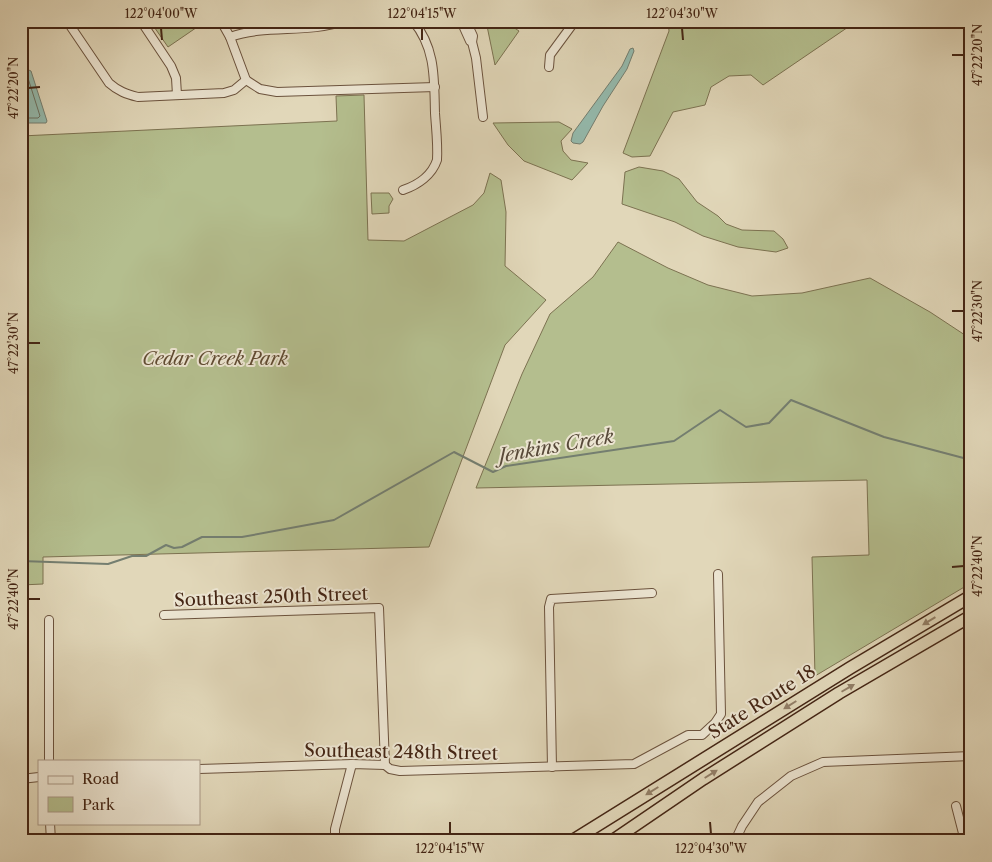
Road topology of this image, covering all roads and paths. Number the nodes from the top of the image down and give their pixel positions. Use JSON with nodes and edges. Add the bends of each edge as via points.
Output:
{"nodes":[{"id":1,"x":67,"y":21,"type":"edge"},
{"id":2,"x":141,"y":21,"type":"edge"},
{"id":3,"x":221,"y":21,"type":"edge"},
{"id":4,"x":344,"y":21,"type":"edge"},
{"id":5,"x":413,"y":21,"type":"edge"},
{"id":6,"x":461,"y":21,"type":"edge"},
{"id":7,"x":466,"y":21,"type":"edge"},
{"id":8,"x":573,"y":22,"type":"edge"},
{"id":9,"x":230,"y":37,"type":"junction"},
{"id":10,"x":472,"y":42,"type":"junction"},
{"id":11,"x":549,"y":67,"type":"dead end"},
{"id":12,"x":246,"y":80,"type":"junction"},
{"id":13,"x":435,"y":87,"type":"junction"},
{"id":14,"x":177,"y":95,"type":"junction"},
{"id":15,"x":483,"y":117,"type":"dead end"},
{"id":16,"x":403,"y":190,"type":"dead end"},
{"id":17,"x":718,"y":574,"type":"dead end"},
{"id":18,"x":652,"y":593,"type":"dead end"},
{"id":19,"x":971,"y":596,"type":"edge"},
{"id":20,"x":164,"y":615,"type":"dead end"},
{"id":21,"x":971,"y":616,"type":"edge"},
{"id":22,"x":49,"y":620,"type":"dead end"},
{"id":23,"x":971,"y":756,"type":"edge"},
{"id":24,"x":49,"y":760,"type":"edge"},
{"id":25,"x":352,"y":764,"type":"junction"},
{"id":26,"x":385,"y":765,"type":"junction"},
{"id":27,"x":552,"y":767,"type":"junction"},
{"id":28,"x":200,"y":769,"type":"edge"},
{"id":29,"x":38,"y":777,"type":"edge"},
{"id":30,"x":21,"y":779,"type":"edge"},
{"id":31,"x":956,"y":806,"type":"dead end"},
{"id":32,"x":50,"y":824,"type":"edge"},
{"id":33,"x":51,"y":841,"type":"edge"},
{"id":34,"x":337,"y":841,"type":"edge"},
{"id":35,"x":572,"y":841,"type":"edge"},
{"id":36,"x":612,"y":841,"type":"edge"},
{"id":37,"x":735,"y":841,"type":"edge"},
{"id":38,"x":965,"y":841,"type":"edge"}],
"edges":[{"from":1,"to":14,"type":"street","via":[[109,83],[138,97]]},
{"from":2,"to":14,"type":"street","via":[[171,66]]},
{"from":3,"to":9,"type":"street"},
{"from":4,"to":9,"type":"street","via":[[315,27],[252,30]]},
{"from":5,"to":13,"type":"street","via":[[423,33],[434,63]]},
{"from":6,"to":10,"type":"street"},
{"from":7,"to":10,"type":"street","via":[[473,36]]},
{"from":8,"to":11,"type":"street","via":[[550,55]]},
{"from":9,"to":12,"type":"street"},
{"from":10,"to":15,"type":"street"},
{"from":12,"to":13,"type":"street","via":[[260,88],[278,92]]},
{"from":12,"to":14,"type":"street","via":[[229,92]]},
{"from":13,"to":16,"type":"street","via":[[437,160],[416,185]]},
{"from":17,"to":27,"type":"street","name":"Southeast 248th Street","via":[[721,714],[715,723],[702,735],[688,735],[634,764]]},
{"from":18,"to":27,"type":"street","via":[[551,599]]},
{"from":19,"to":35,"type":"highway","name":"State Route 18","one_way":true},
{"from":20,"to":26,"type":"street","name":"Southeast 250th Street","via":[[379,608]]},
{"from":36,"to":21,"type":"highway","name":"State Route 18","one_way":true,"via":[[831,698]]},
{"from":22,"to":24,"type":"street"},
{"from":23,"to":37,"type":"street","via":[[822,762],[791,776],[758,802]]},
{"from":25,"to":26,"type":"street","name":"Southeast 248th Street"},
{"from":25,"to":28,"type":"street","name":"Southeast 248th Street"},
{"from":25,"to":34,"type":"street","via":[[334,829]]},
{"from":26,"to":27,"type":"street","name":"Southeast 248th Street","via":[[400,771]]},
{"from":29,"to":30,"type":"street"},
{"from":31,"to":38,"type":"street"},
{"from":32,"to":33,"type":"street"}]}
